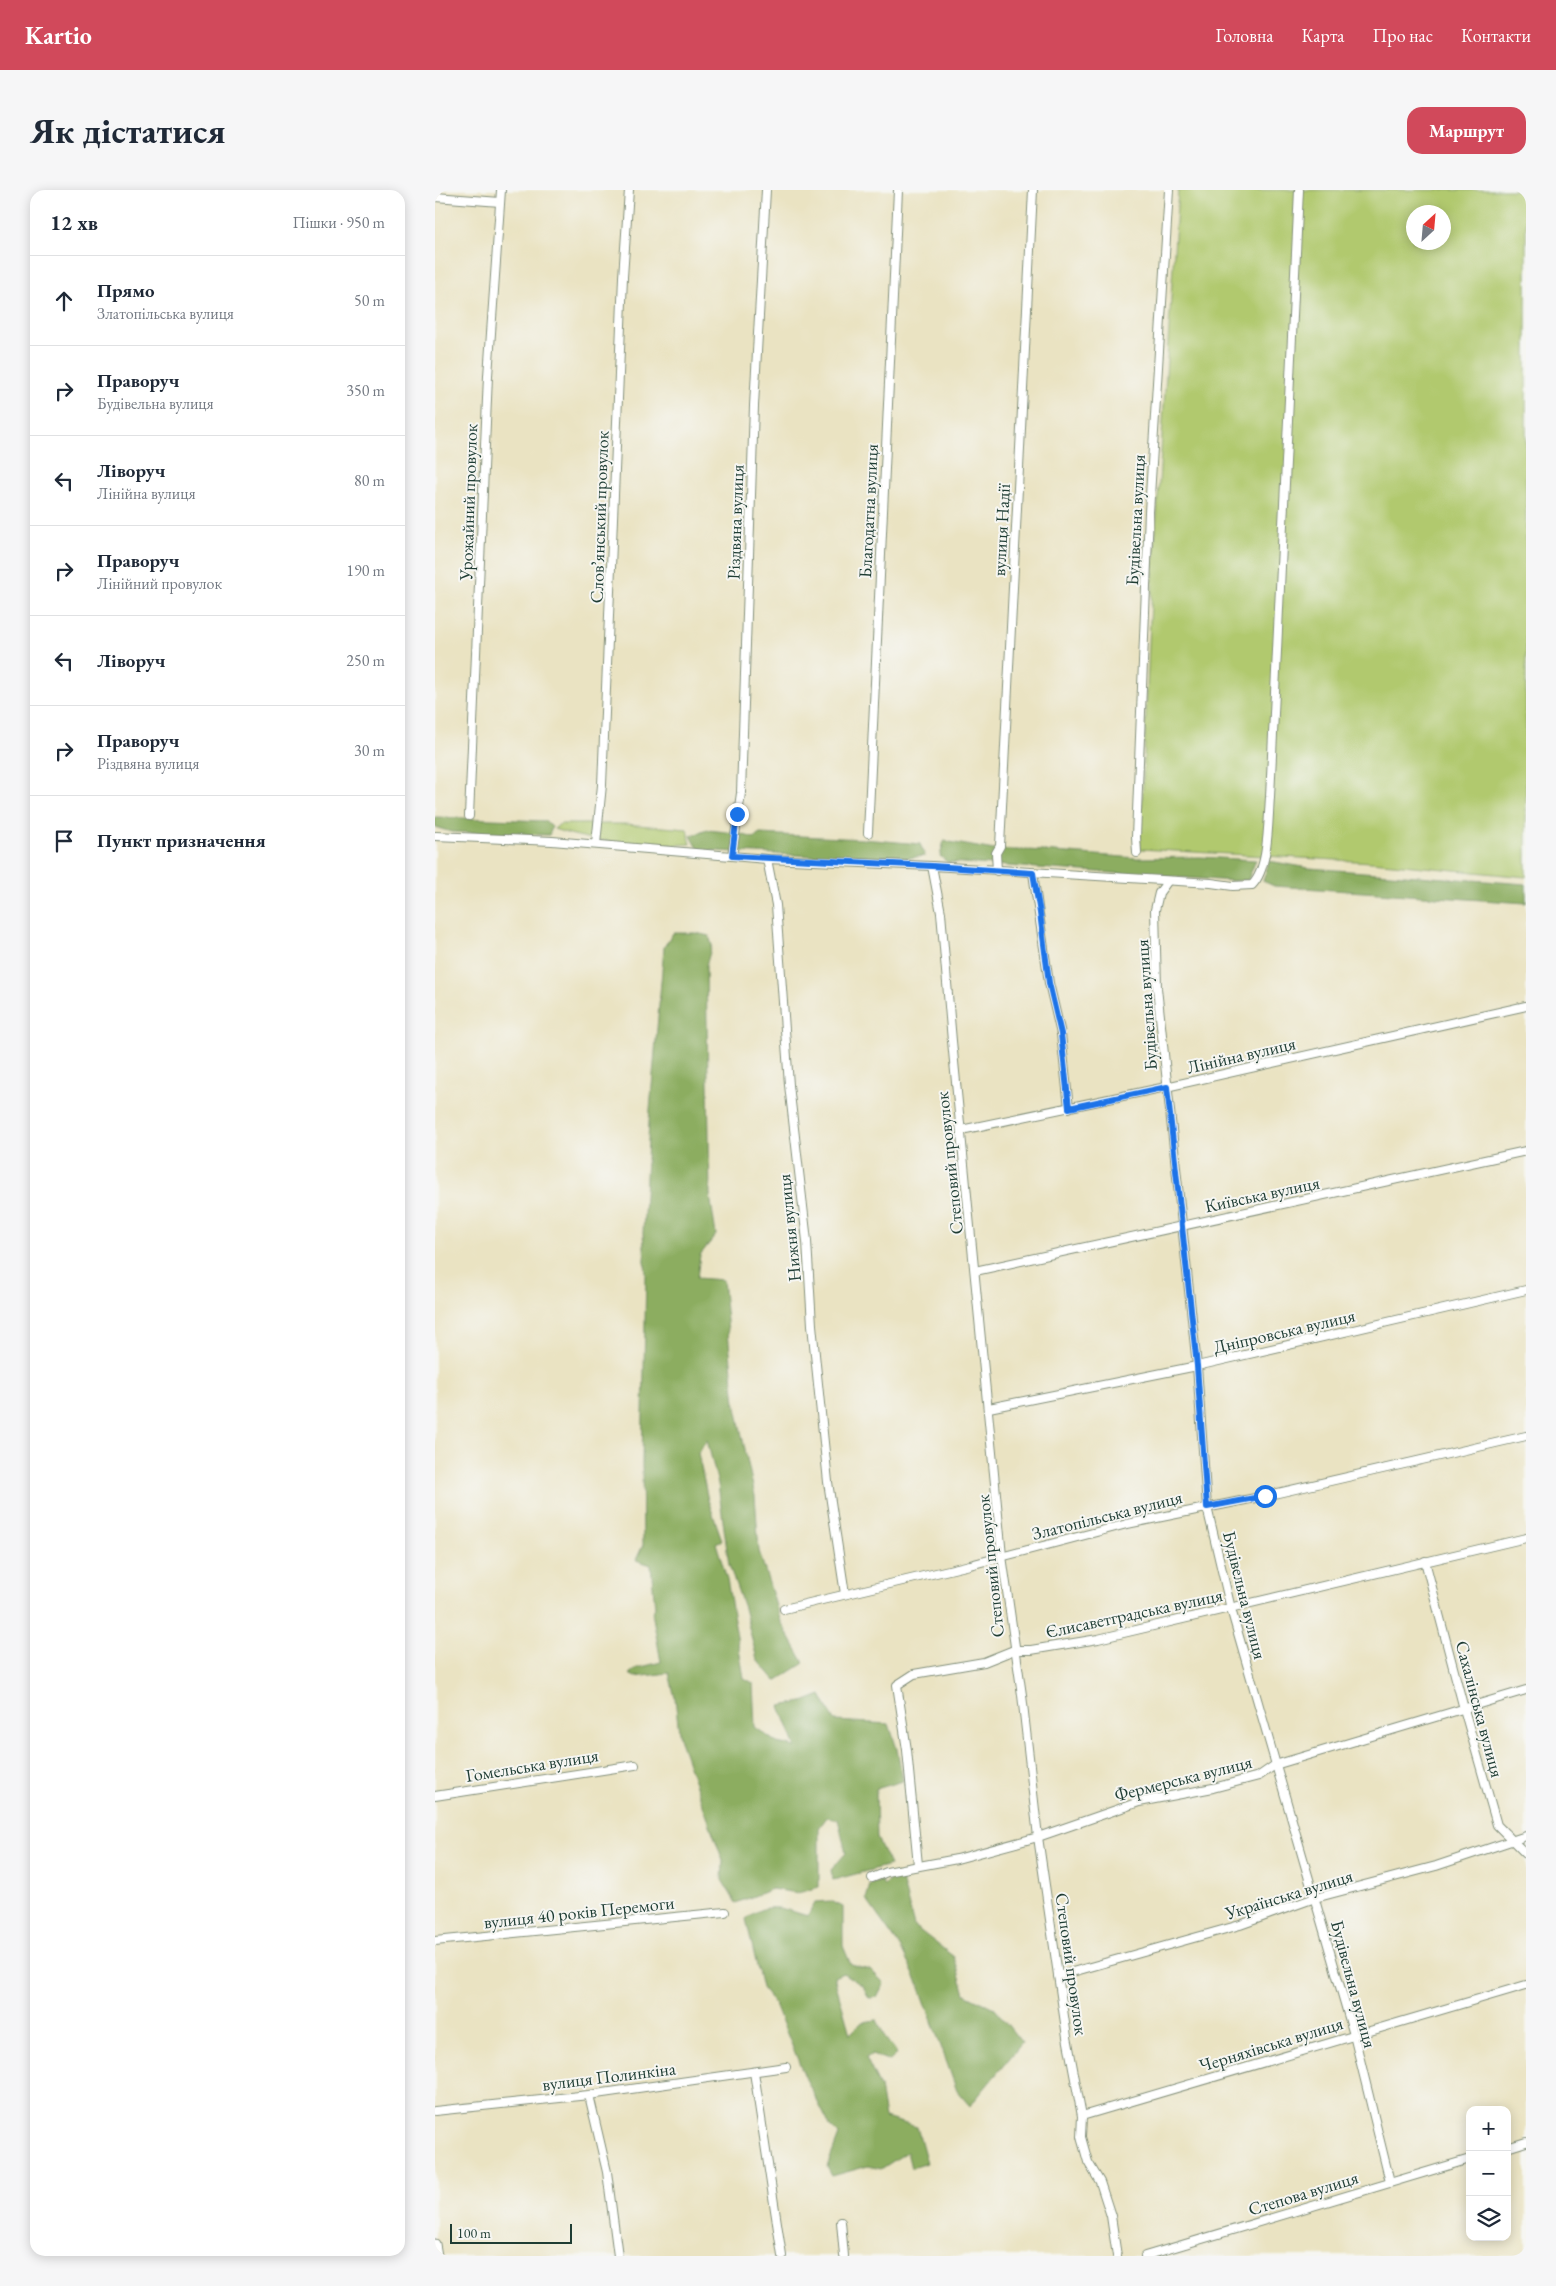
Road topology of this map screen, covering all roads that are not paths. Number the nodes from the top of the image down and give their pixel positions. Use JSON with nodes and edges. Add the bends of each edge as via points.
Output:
{"nodes":[{"id":1,"x":501,"y":190,"type":"edge"},
{"id":2,"x":629,"y":190,"type":"edge"},
{"id":3,"x":766,"y":190,"type":"edge"},
{"id":4,"x":898,"y":190,"type":"edge"},
{"id":5,"x":1033,"y":190,"type":"edge"},
{"id":6,"x":1169,"y":190,"type":"edge"},
{"id":7,"x":1299,"y":190,"type":"edge"},
{"id":8,"x":435,"y":197,"type":"edge"},
{"id":9,"x":500,"y":202,"type":"junction"},
{"id":10,"x":469,"y":816,"type":"dead end"},
{"id":11,"x":868,"y":833,"type":"dead end"},
{"id":12,"x":435,"y":836,"type":"edge"},
{"id":13,"x":596,"y":844,"type":"junction"},
{"id":14,"x":1137,"y":853,"type":"dead end"},
{"id":15,"x":732,"y":856,"type":"junction"},
{"id":16,"x":767,"y":859,"type":"junction"},
{"id":17,"x":932,"y":866,"type":"junction"},
{"id":18,"x":997,"y":871,"type":"junction"},
{"id":19,"x":1033,"y":873,"type":"junction"},
{"id":20,"x":1167,"y":882,"type":"junction"},
{"id":21,"x":1526,"y":1006,"type":"edge"},
{"id":22,"x":1167,"y":1087,"type":"junction"},
{"id":23,"x":1069,"y":1108,"type":"junction"},
{"id":24,"x":961,"y":1130,"type":"junction"},
{"id":25,"x":1526,"y":1151,"type":"edge"},
{"id":26,"x":1182,"y":1227,"type":"junction"},
{"id":27,"x":975,"y":1271,"type":"junction"},
{"id":28,"x":1526,"y":1290,"type":"edge"},
{"id":29,"x":1197,"y":1366,"type":"junction"},
{"id":30,"x":989,"y":1408,"type":"junction"},
{"id":31,"x":1526,"y":1436,"type":"edge"},
{"id":32,"x":1207,"y":1507,"type":"junction"},
{"id":33,"x":1526,"y":1538,"type":"edge"},
{"id":34,"x":1003,"y":1556,"type":"junction"},
{"id":35,"x":1425,"y":1561,"type":"junction"},
{"id":36,"x":845,"y":1594,"type":"junction"},
{"id":37,"x":784,"y":1609,"type":"dead end"},
{"id":38,"x":1231,"y":1609,"type":"junction"},
{"id":39,"x":1014,"y":1650,"type":"junction"},
{"id":40,"x":1526,"y":1690,"type":"edge"},
{"id":41,"x":1464,"y":1709,"type":"junction"},
{"id":42,"x":635,"y":1764,"type":"dead end"},
{"id":43,"x":1275,"y":1764,"type":"junction"},
{"id":44,"x":435,"y":1796,"type":"edge"},
{"id":45,"x":1526,"y":1836,"type":"edge"},
{"id":46,"x":1038,"y":1837,"type":"junction"},
{"id":47,"x":1510,"y":1840,"type":"junction"},
{"id":48,"x":1526,"y":1854,"type":"edge"},
{"id":49,"x":918,"y":1865,"type":"junction"},
{"id":50,"x":872,"y":1878,"type":"dead end"},
{"id":51,"x":1315,"y":1898,"type":"junction"},
{"id":52,"x":725,"y":1912,"type":"dead end"},
{"id":53,"x":435,"y":1941,"type":"edge"},
{"id":54,"x":1058,"y":1976,"type":"junction"},
{"id":55,"x":1526,"y":1985,"type":"edge"},
{"id":56,"x":1353,"y":2035,"type":"junction"},
{"id":57,"x":786,"y":2067,"type":"dead end"},
{"id":58,"x":754,"y":2072,"type":"junction"},
{"id":59,"x":589,"y":2095,"type":"junction"},
{"id":60,"x":435,"y":2111,"type":"edge"},
{"id":61,"x":1082,"y":2116,"type":"junction"},
{"id":62,"x":1526,"y":2142,"type":"edge"},
{"id":63,"x":1511,"y":2147,"type":"edge"},
{"id":64,"x":1466,"y":2160,"type":"edge"},
{"id":65,"x":1390,"y":2182,"type":"junction"},
{"id":66,"x":841,"y":2222,"type":"dead end"},
{"id":67,"x":435,"y":2244,"type":"edge"},
{"id":68,"x":437,"y":2256,"type":"edge"},
{"id":69,"x":618,"y":2256,"type":"edge"},
{"id":70,"x":782,"y":2256,"type":"edge"},
{"id":71,"x":845,"y":2256,"type":"edge"},
{"id":72,"x":1117,"y":2256,"type":"edge"},
{"id":73,"x":1145,"y":2256,"type":"edge"}],
"edges":[{"from":1,"to":9,"type":"street","name":"Урожайний провулок"},
{"from":2,"to":13,"type":"street","name":"Словʼянський провулок","via":[[602,785]]},
{"from":3,"to":15,"type":"street","name":"Різдвяна вулиця","via":[[754,406],[741,793]]},
{"from":4,"to":11,"type":"street","name":"Благодатна вулиця"},
{"from":5,"to":18,"type":"street","name":"вулиця Надії"},
{"from":6,"to":14,"type":"street","name":"Будівельна вулиця","via":[[1149,512],[1135,837]]},
{"from":7,"to":20,"type":"street","via":[[1271,787],[1265,850],[1259,879],[1252,886]]},
{"from":8,"to":9,"type":"street"},
{"from":9,"to":10,"type":"street","name":"Урожайний провулок","via":[[487,376]]},
{"from":12,"to":13,"type":"street"},
{"from":13,"to":15,"type":"street"},
{"from":15,"to":16,"type":"street"},
{"from":16,"to":17,"type":"street"},
{"from":16,"to":36,"type":"street","name":"Нижня вулиця","via":[[776,904],[789,1085],[807,1241],[828,1482]]},
{"from":17,"to":18,"type":"street"},
{"from":17,"to":24,"type":"street","name":"Степовий провулок","via":[[941,913]]},
{"from":18,"to":19,"type":"street"},
{"from":19,"to":20,"type":"street"},
{"from":19,"to":23,"type":"street","via":[[1049,983],[1061,1034]]},
{"from":20,"to":22,"type":"street","name":"Будівельна вулиця","via":[[1159,894],[1155,910],[1157,988]]},
{"from":21,"to":22,"type":"street","name":"Лінійна вулиця"},
{"from":22,"to":23,"type":"street","name":"Лінійна вулиця"},
{"from":22,"to":26,"type":"street","name":"Будівельна вулиця"},
{"from":23,"to":24,"type":"street","name":"Лінійна вулиця"},
{"from":24,"to":27,"type":"street","name":"Степовий провулок"},
{"from":25,"to":26,"type":"street","name":"Київська вулиця"},
{"from":26,"to":27,"type":"street","name":"Київська вулиця"},
{"from":26,"to":29,"type":"street","name":"Будівельна вулиця"},
{"from":27,"to":30,"type":"street","name":"Степовий провулок"},
{"from":28,"to":29,"type":"street","name":"Дніпровська вулиця"},
{"from":29,"to":30,"type":"street","name":"Дніпровська вулиця"},
{"from":29,"to":32,"type":"street","name":"Будівельна вулиця"},
{"from":30,"to":34,"type":"street","name":"Степовий провулок"},
{"from":31,"to":32,"type":"street","name":"Златопільська вулиця"},
{"from":32,"to":34,"type":"street","name":"Златопільська вулиця"},
{"from":32,"to":38,"type":"street","name":"Будівельна вулиця"},
{"from":33,"to":35,"type":"street","name":"Єлисаветградська вулиця"},
{"from":34,"to":36,"type":"street","name":"Златопільська вулиця"},
{"from":34,"to":39,"type":"street","name":"Степовий провулок"},
{"from":35,"to":38,"type":"street","name":"Єлисаветградська вулиця","via":[[1251,1601]]},
{"from":35,"to":41,"type":"street","name":"Сахалінська вулиця"},
{"from":36,"to":37,"type":"street","name":"Златопільська вулиця"},
{"from":38,"to":39,"type":"street","name":"Єлисаветградська вулиця","via":[[1098,1639]]},
{"from":38,"to":43,"type":"street","name":"Будівельна вулиця"},
{"from":39,"to":46,"type":"street","name":"Степовий провулок"},
{"from":39,"to":49,"type":"street","name":"Єлисаветградська вулиця","via":[[984,1662],[914,1674],[897,1685]]},
{"from":40,"to":41,"type":"street","name":"Фермерська вулиця"},
{"from":41,"to":43,"type":"street","name":"Фермерська вулиця"},
{"from":41,"to":47,"type":"street","name":"Сахалінська вулиця","via":[[1497,1824]]},
{"from":42,"to":44,"type":"street","name":"Гомельська вулиця"},
{"from":43,"to":46,"type":"street","name":"Фермерська вулиця","via":[[1259,1776],[1139,1802]]},
{"from":43,"to":51,"type":"street","name":"Будівельна вулиця"},
{"from":45,"to":47,"type":"street","name":"Українська вулиця"},
{"from":46,"to":49,"type":"street","name":"Фермерська вулиця","via":[[957,1859]]},
{"from":46,"to":54,"type":"street","name":"Степовий провулок"},
{"from":47,"to":48,"type":"street","name":"Сахалінська вулиця"},
{"from":47,"to":51,"type":"street","name":"Українська вулиця","via":[[1436,1866]]},
{"from":49,"to":50,"type":"street","name":"Фермерська вулиця"},
{"from":51,"to":54,"type":"street","name":"Українська вулиця","via":[[1240,1926]]},
{"from":51,"to":56,"type":"street","name":"Будівельна вулиця"},
{"from":52,"to":53,"type":"street","name":"вулиця 40 років Перемоги"},
{"from":54,"to":61,"type":"street","name":"Степовий провулок"},
{"from":55,"to":56,"type":"street","name":"Черняхівська вулиця"},
{"from":56,"to":61,"type":"street","name":"Черняхівська вулиця"},
{"from":56,"to":65,"type":"street","name":"Будівельна вулиця"},
{"from":57,"to":58,"type":"street","name":"вулиця Полинкіна"},
{"from":58,"to":59,"type":"street","name":"вулиця Полинкіна"},
{"from":58,"to":70,"type":"street"},
{"from":59,"to":60,"type":"street","name":"вулиця Полинкіна"},
{"from":59,"to":69,"type":"street","via":[[607,2172]]},
{"from":61,"to":72,"type":"street","name":"Степовий провулок","via":[[1081,2137],[1111,2216]]},
{"from":62,"to":63,"type":"street"},
{"from":64,"to":65,"type":"street","name":"Степова вулиця"},
{"from":65,"to":73,"type":"street","name":"Степова вулиця"},
{"from":66,"to":71,"type":"street"},
{"from":67,"to":68,"type":"street"}]}
